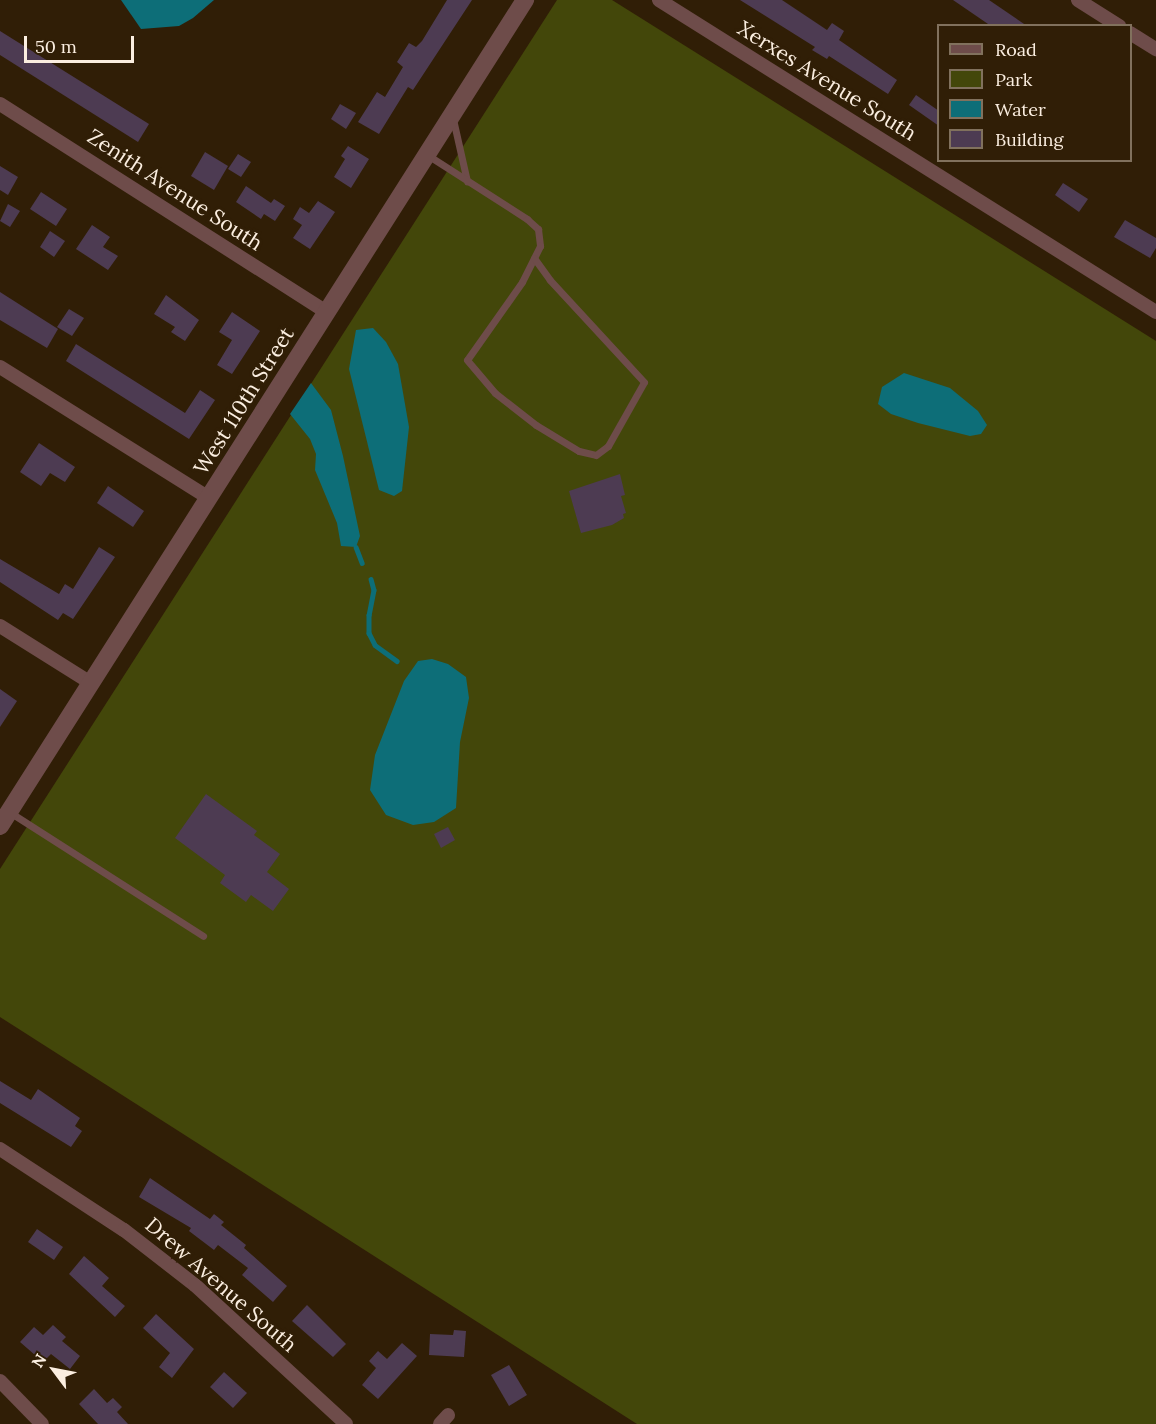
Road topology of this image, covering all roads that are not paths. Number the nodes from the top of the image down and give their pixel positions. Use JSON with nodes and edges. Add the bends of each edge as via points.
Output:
{"nodes":[{"id":1,"x":525,"y":0,"type":"edge"},
{"id":2,"x":659,"y":0,"type":"edge"},
{"id":3,"x":1078,"y":0,"type":"edge"},
{"id":4,"x":1116,"y":24,"type":"edge"},
{"id":5,"x":1132,"y":34,"type":"edge"},
{"id":6,"x":1156,"y":49,"type":"edge"},
{"id":7,"x":0,"y":104,"type":"edge"},
{"id":8,"x":452,"y":114,"type":"junction"},
{"id":9,"x":427,"y":155,"type":"junction"},
{"id":10,"x":467,"y":181,"type":"junction"},
{"id":11,"x":534,"y":258,"type":"junction"},
{"id":12,"x":327,"y":312,"type":"junction"},
{"id":13,"x":1156,"y":312,"type":"edge"},
{"id":14,"x":0,"y":367,"type":"edge"},
{"id":15,"x":208,"y":498,"type":"junction"},
{"id":16,"x":0,"y":626,"type":"edge"},
{"id":17,"x":91,"y":683,"type":"junction"},
{"id":18,"x":4,"y":819,"type":"edge"},
{"id":19,"x":203,"y":936,"type":"dead end"},
{"id":20,"x":0,"y":1149,"type":"edge"},
{"id":21,"x":0,"y":1382,"type":"edge"},
{"id":22,"x":42,"y":1424,"type":"edge"},
{"id":23,"x":346,"y":1424,"type":"edge"}],
"edges":[{"from":1,"to":8,"type":"street","name":"West 110th Street"},
{"from":2,"to":13,"type":"street","name":"Xerxes Avenue South"},
{"from":3,"to":4,"type":"street"},
{"from":5,"to":6,"type":"street"},
{"from":7,"to":12,"type":"street","name":"Zenith Avenue South"},
{"from":8,"to":9,"type":"street","name":"West 110th Street"},
{"from":8,"to":10,"type":"lane"},
{"from":9,"to":10,"type":"lane"},
{"from":9,"to":12,"type":"street","name":"West 110th Street"},
{"from":10,"to":11,"type":"lane","via":[[538,230],[540,246]]},
{"from":11,"to":11,"type":"lane","via":[[522,282],[467,360],[495,393],[536,425],[579,451],[596,455],[608,446],[644,382]]},
{"from":12,"to":15,"type":"street","name":"West 110th Street"},
{"from":14,"to":15,"type":"street"},
{"from":15,"to":17,"type":"street","name":"West 110th Street"},
{"from":16,"to":17,"type":"street"},
{"from":17,"to":18,"type":"street","name":"West 110th Street"},
{"from":18,"to":19,"type":"lane"},
{"from":20,"to":23,"type":"street","name":"Drew Avenue South","via":[[124,1230],[195,1285]]},
{"from":21,"to":22,"type":"street"}]}
